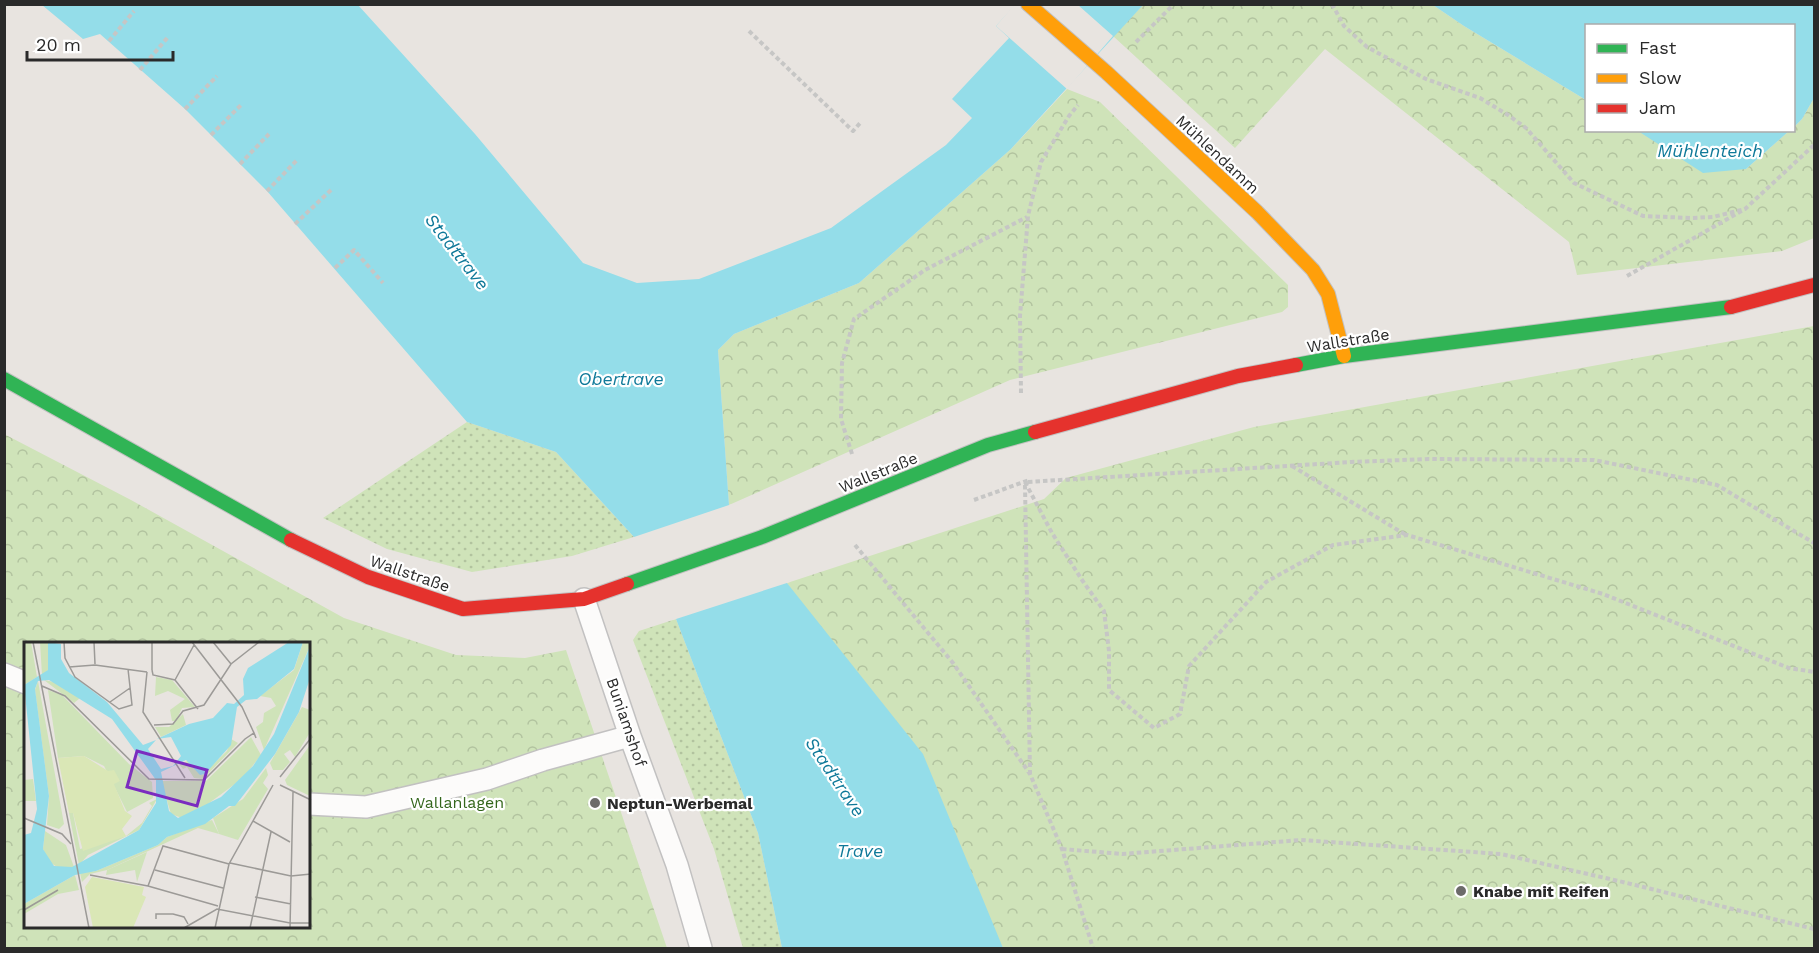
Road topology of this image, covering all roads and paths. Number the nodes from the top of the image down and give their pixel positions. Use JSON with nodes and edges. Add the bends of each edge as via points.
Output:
{"nodes":[{"id":1,"x":1028,"y":4,"type":"edge"},
{"id":2,"x":1174,"y":4,"type":"edge"},
{"id":3,"x":1332,"y":4,"type":"edge"},
{"id":4,"x":134,"y":11,"type":"dead end"},
{"id":5,"x":749,"y":31,"type":"dead end"},
{"id":6,"x":168,"y":37,"type":"dead end"},
{"id":7,"x":109,"y":41,"type":"dead end"},
{"id":8,"x":140,"y":69,"type":"dead end"},
{"id":9,"x":1106,"y":72,"type":"junction"},
{"id":10,"x":217,"y":76,"type":"dead end"},
{"id":11,"x":242,"y":104,"type":"dead end"},
{"id":12,"x":185,"y":109,"type":"dead end"},
{"id":13,"x":861,"y":122,"type":"dead end"},
{"id":14,"x":269,"y":134,"type":"dead end"},
{"id":15,"x":211,"y":135,"type":"dead end"},
{"id":16,"x":1815,"y":145,"type":"edge"},
{"id":17,"x":297,"y":160,"type":"dead end"},
{"id":18,"x":240,"y":164,"type":"dead end"},
{"id":19,"x":331,"y":190,"type":"dead end"},
{"id":20,"x":267,"y":191,"type":"dead end"},
{"id":21,"x":1745,"y":209,"type":"junction"},
{"id":22,"x":1028,"y":216,"type":"junction"},
{"id":23,"x":295,"y":224,"type":"dead end"},
{"id":24,"x":334,"y":268,"type":"dead end"},
{"id":25,"x":1619,"y":281,"type":"dead end"},
{"id":26,"x":383,"y":283,"type":"dead end"},
{"id":27,"x":1815,"y":285,"type":"edge"},
{"id":28,"x":1344,"y":356,"type":"junction"},
{"id":29,"x":4,"y":379,"type":"edge"},
{"id":30,"x":1021,"y":394,"type":"dead end"},
{"id":31,"x":856,"y":464,"type":"dead end"},
{"id":32,"x":1291,"y":465,"type":"junction"},
{"id":33,"x":1025,"y":482,"type":"junction"},
{"id":34,"x":1407,"y":535,"type":"junction"},
{"id":35,"x":853,"y":543,"type":"dead end"},
{"id":36,"x":1815,"y":543,"type":"edge"},
{"id":37,"x":584,"y":599,"type":"junction"},
{"id":38,"x":1815,"y":672,"type":"edge"},
{"id":39,"x":4,"y":674,"type":"edge"},
{"id":40,"x":24,"y":682,"type":"edge"},
{"id":41,"x":630,"y":736,"type":"junction"},
{"id":42,"x":1030,"y":774,"type":"junction"},
{"id":43,"x":310,"y":804,"type":"edge"},
{"id":44,"x":1062,"y":849,"type":"junction"},
{"id":45,"x":1815,"y":929,"type":"edge"},
{"id":46,"x":701,"y":948,"type":"edge"},
{"id":47,"x":1093,"y":948,"type":"edge"}],
"edges":[{"from":1,"to":9,"type":"main road","name":"Mühlendamm"},
{"from":2,"to":9,"type":"path"},
{"from":3,"to":21,"type":"path","via":[[1344,26],[1367,47],[1426,79],[1480,98],[1526,128],[1574,183],[1643,216],[1713,217]]},
{"from":4,"to":7,"type":"path"},
{"from":5,"to":13,"type":"path","via":[[853,131]]},
{"from":6,"to":8,"type":"path"},
{"from":9,"to":22,"type":"path","via":[[1069,116],[1041,162]]},
{"from":9,"to":28,"type":"main road","name":"Mühlendamm","via":[[1257,212],[1313,270],[1328,294]]},
{"from":10,"to":12,"type":"path"},
{"from":11,"to":15,"type":"path"},
{"from":14,"to":18,"type":"path"},
{"from":16,"to":21,"type":"path"},
{"from":17,"to":20,"type":"path"},
{"from":19,"to":23,"type":"path"},
{"from":21,"to":25,"type":"path"},
{"from":22,"to":30,"type":"path","via":[[1020,316]]},
{"from":22,"to":31,"type":"path","via":[[926,270],[854,319],[842,363],[841,419]]},
{"from":24,"to":26,"type":"path","via":[[354,250]]},
{"from":27,"to":28,"type":"main road","name":"Wallstraße","via":[[1740,306]]},
{"from":28,"to":37,"type":"main road","name":"Wallstraße","via":[[1238,376],[988,445],[762,537]]},
{"from":29,"to":37,"type":"main road","name":"Wallstraße","via":[[282,535],[368,577],[464,609]]},
{"from":32,"to":33,"type":"path"},
{"from":32,"to":34,"type":"path"},
{"from":32,"to":36,"type":"path","via":[[1429,459],[1594,460],[1717,485]]},
{"from":33,"to":34,"type":"path","via":[[1052,533],[1104,611],[1109,690],[1154,728],[1180,714],[1189,666],[1266,582],[1333,545]]},
{"from":33,"to":42,"type":"path"},
{"from":34,"to":38,"type":"path","via":[[1603,594],[1789,668]]},
{"from":35,"to":42,"type":"path","via":[[952,663]]},
{"from":37,"to":41,"type":"lane","name":"Buniamshof"},
{"from":39,"to":40,"type":"lane"},
{"from":41,"to":43,"type":"lane","via":[[487,778],[366,807]]},
{"from":41,"to":46,"type":"lane","name":"Buniamshof","via":[[677,865]]},
{"from":42,"to":44,"type":"path"},
{"from":44,"to":45,"type":"path","via":[[1122,854],[1301,840],[1501,854]]},
{"from":44,"to":47,"type":"path"}]}
